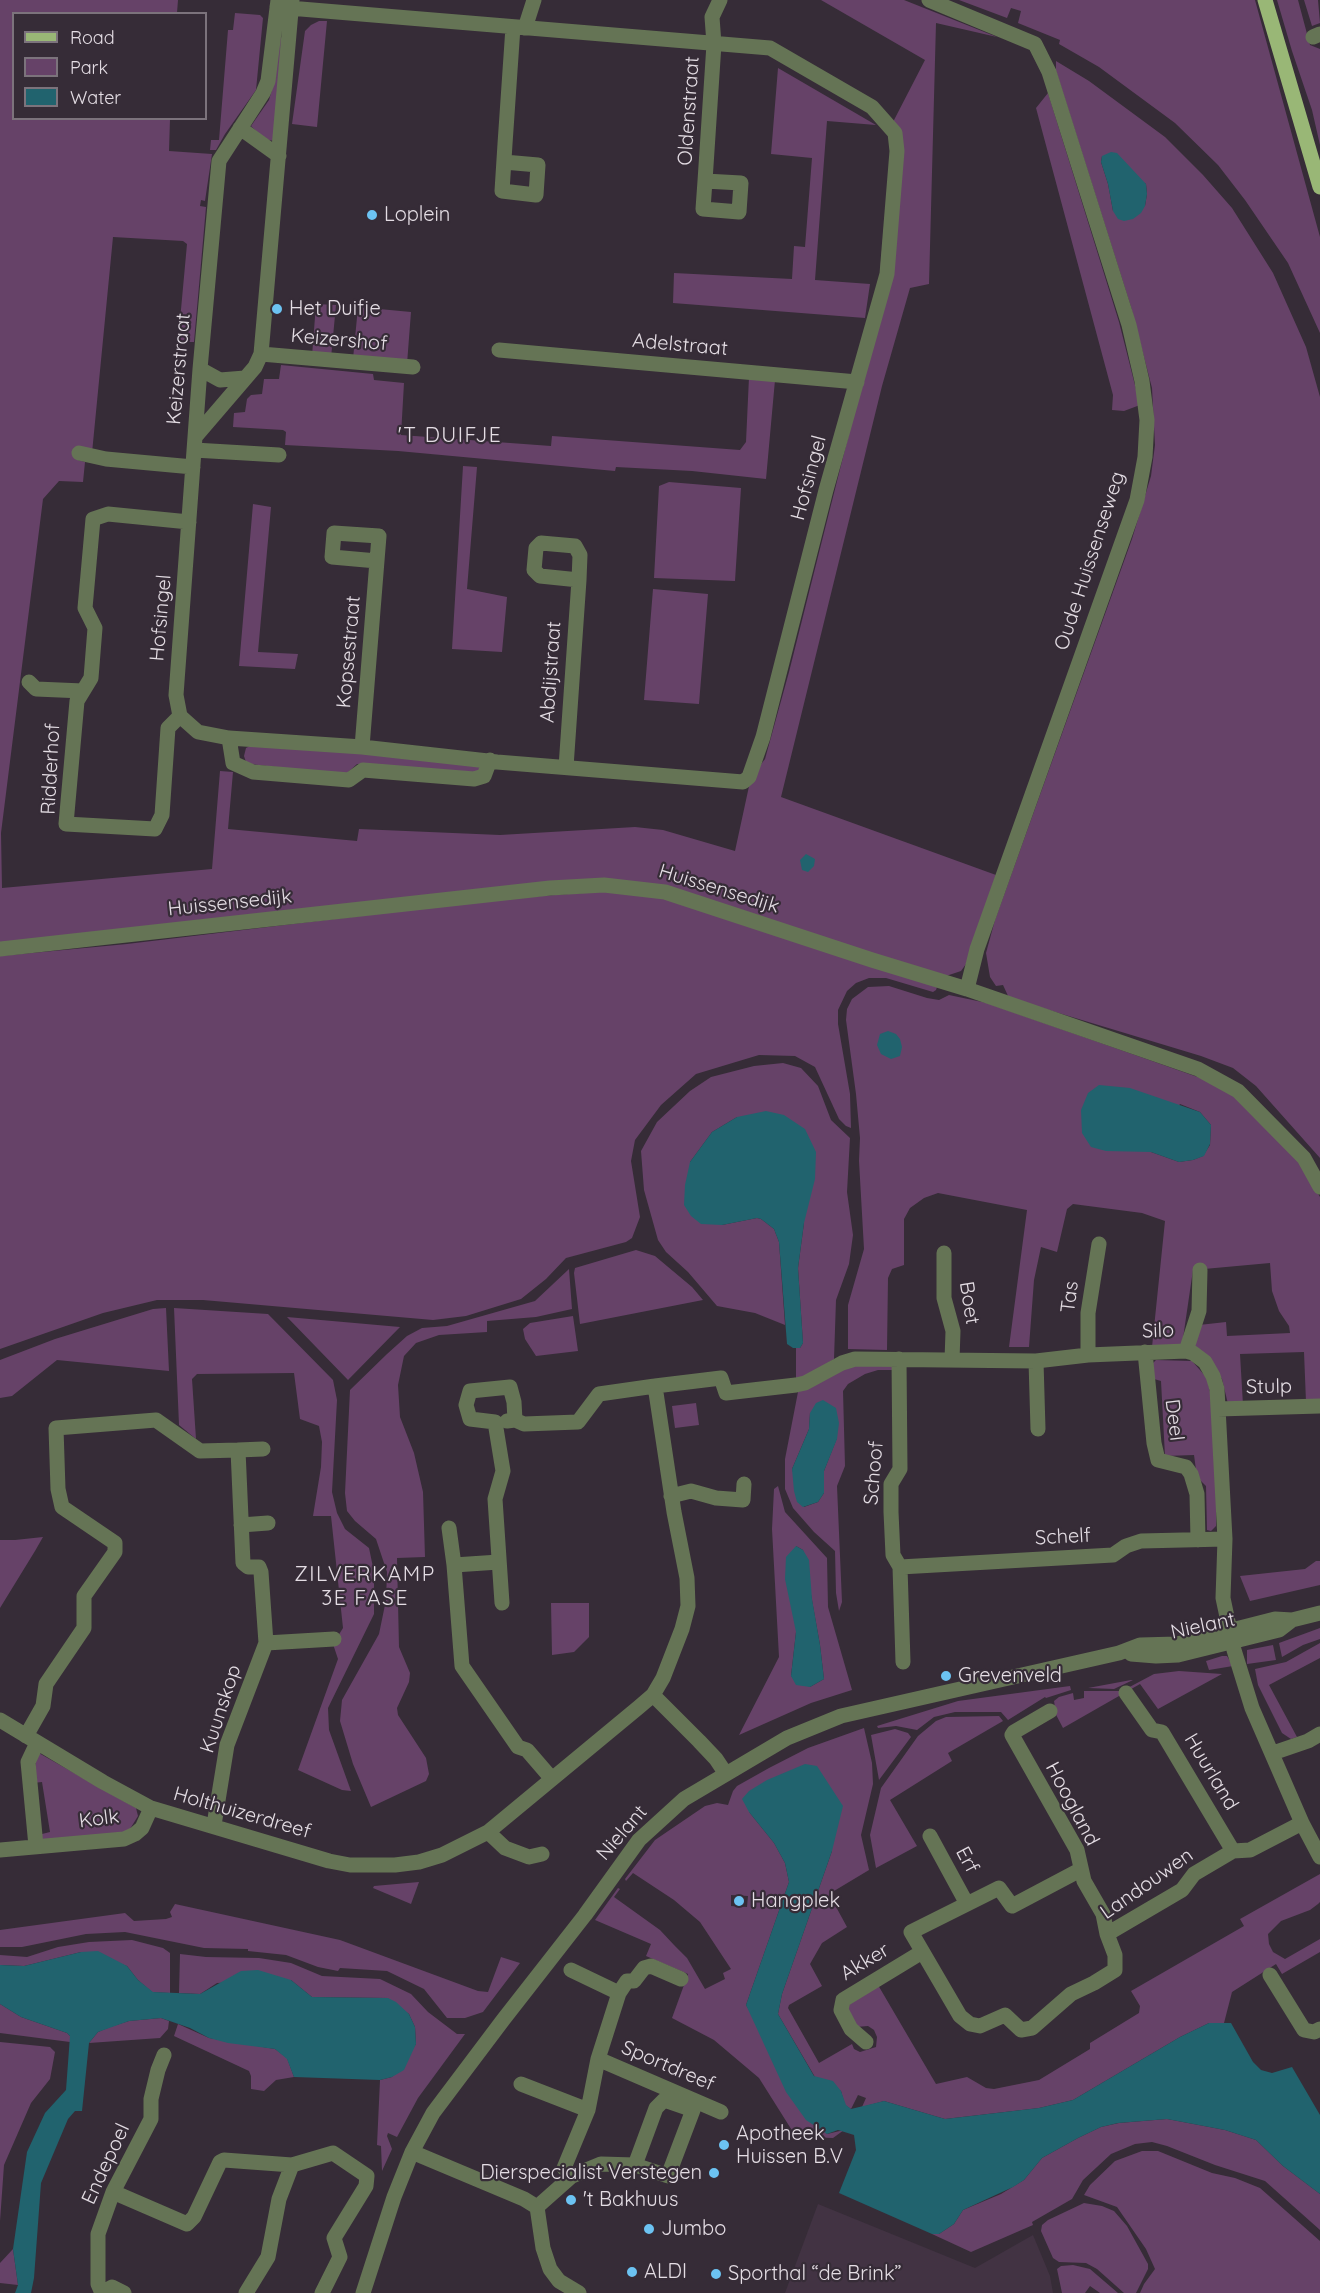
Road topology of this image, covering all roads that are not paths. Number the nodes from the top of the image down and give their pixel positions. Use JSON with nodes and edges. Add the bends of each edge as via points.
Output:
{"nodes":[{"id":1,"x":534,"y":0,"type":"edge"},
{"id":2,"x":720,"y":0,"type":"edge"},
{"id":3,"x":929,"y":0,"type":"edge"},
{"id":4,"x":1265,"y":0,"type":"edge"},
{"id":5,"x":284,"y":4,"type":"edge"},
{"id":6,"x":519,"y":28,"type":"junction"},
{"id":7,"x":714,"y":44,"type":"junction"},
{"id":8,"x":240,"y":129,"type":"junction"},
{"id":9,"x":279,"y":156,"type":"junction"},
{"id":10,"x":504,"y":162,"type":"dead end"},
{"id":11,"x":705,"y":181,"type":"dead end"},
{"id":12,"x":1320,"y":188,"type":"edge"},
{"id":13,"x":499,"y":350,"type":"dead end"},
{"id":14,"x":261,"y":354,"type":"junction"},
{"id":15,"x":413,"y":367,"type":"dead end"},
{"id":16,"x":200,"y":369,"type":"junction"},
{"id":17,"x":245,"y":378,"type":"junction"},
{"id":18,"x":857,"y":382,"type":"junction"},
{"id":19,"x":194,"y":444,"type":"junction"},
{"id":20,"x":79,"y":453,"type":"dead end"},
{"id":21,"x":279,"y":455,"type":"dead end"},
{"id":22,"x":193,"y":467,"type":"junction"},
{"id":23,"x":189,"y":522,"type":"junction"},
{"id":24,"x":377,"y":561,"type":"dead end"},
{"id":25,"x":579,"y":580,"type":"dead end"},
{"id":26,"x":30,"y":682,"type":"dead end"},
{"id":27,"x":83,"y":691,"type":"junction"},
{"id":28,"x":180,"y":716,"type":"junction"},
{"id":29,"x":229,"y":738,"type":"junction"},
{"id":30,"x":362,"y":747,"type":"junction"},
{"id":31,"x":490,"y":760,"type":"junction"},
{"id":32,"x":566,"y":767,"type":"junction"},
{"id":33,"x":0,"y":949,"type":"edge"},
{"id":34,"x":967,"y":989,"type":"junction"},
{"id":35,"x":1320,"y":1187,"type":"edge"},
{"id":36,"x":1099,"y":1244,"type":"dead end"},
{"id":37,"x":944,"y":1253,"type":"dead end"},
{"id":38,"x":1200,"y":1270,"type":"dead end"},
{"id":39,"x":1186,"y":1351,"type":"junction"},
{"id":40,"x":1145,"y":1352,"type":"junction"},
{"id":41,"x":1088,"y":1355,"type":"junction"},
{"id":42,"x":899,"y":1359,"type":"junction"},
{"id":43,"x":952,"y":1360,"type":"junction"},
{"id":44,"x":1036,"y":1361,"type":"junction"},
{"id":45,"x":655,"y":1386,"type":"junction"},
{"id":46,"x":1320,"y":1406,"type":"edge"},
{"id":47,"x":1218,"y":1409,"type":"junction"},
{"id":48,"x":515,"y":1420,"type":"junction"},
{"id":49,"x":495,"y":1422,"type":"junction"},
{"id":50,"x":1038,"y":1428,"type":"dead end"},
{"id":51,"x":262,"y":1449,"type":"dead end"},
{"id":52,"x":238,"y":1450,"type":"junction"},
{"id":53,"x":744,"y":1484,"type":"dead end"},
{"id":54,"x":671,"y":1496,"type":"junction"},
{"id":55,"x":268,"y":1523,"type":"dead end"},
{"id":56,"x":241,"y":1525,"type":"junction"},
{"id":57,"x":449,"y":1528,"type":"dead end"},
{"id":58,"x":1225,"y":1539,"type":"junction"},
{"id":59,"x":1198,"y":1540,"type":"junction"},
{"id":60,"x":499,"y":1562,"type":"junction"},
{"id":61,"x":454,"y":1565,"type":"junction"},
{"id":62,"x":900,"y":1567,"type":"junction"},
{"id":63,"x":502,"y":1603,"type":"dead end"},
{"id":64,"x":1320,"y":1613,"type":"edge"},
{"id":65,"x":1230,"y":1636,"type":"junction"},
{"id":66,"x":334,"y":1639,"type":"dead end"},
{"id":67,"x":266,"y":1643,"type":"junction"},
{"id":68,"x":903,"y":1662,"type":"dead end"},
{"id":69,"x":1126,"y":1693,"type":"dead end"},
{"id":70,"x":653,"y":1695,"type":"junction"},
{"id":71,"x":1050,"y":1711,"type":"dead end"},
{"id":72,"x":0,"y":1720,"type":"edge"},
{"id":73,"x":1320,"y":1734,"type":"edge"},
{"id":74,"x":31,"y":1739,"type":"junction"},
{"id":75,"x":1273,"y":1753,"type":"junction"},
{"id":76,"x":726,"y":1774,"type":"junction"},
{"id":77,"x":552,"y":1779,"type":"junction"},
{"id":78,"x":151,"y":1808,"type":"junction"},
{"id":79,"x":1302,"y":1823,"type":"junction"},
{"id":80,"x":214,"y":1825,"type":"junction"},
{"id":81,"x":488,"y":1832,"type":"junction"},
{"id":82,"x":930,"y":1836,"type":"dead end"},
{"id":83,"x":36,"y":1846,"type":"junction"},
{"id":84,"x":0,"y":1850,"type":"edge"},
{"id":85,"x":1233,"y":1851,"type":"junction"},
{"id":86,"x":542,"y":1854,"type":"dead end"},
{"id":87,"x":1319,"y":1854,"type":"edge"},
{"id":88,"x":1080,"y":1870,"type":"junction"},
{"id":89,"x":967,"y":1904,"type":"junction"},
{"id":90,"x":1107,"y":1935,"type":"junction"},
{"id":91,"x":921,"y":1952,"type":"junction"},
{"id":92,"x":571,"y":1970,"type":"dead end"},
{"id":93,"x":1270,"y":1975,"type":"dead end"},
{"id":94,"x":681,"y":1979,"type":"dead end"},
{"id":95,"x":619,"y":1993,"type":"junction"},
{"id":96,"x":1320,"y":2030,"type":"edge"},
{"id":97,"x":866,"y":2042,"type":"dead end"},
{"id":98,"x":164,"y":2055,"type":"dead end"},
{"id":99,"x":598,"y":2059,"type":"junction"},
{"id":100,"x":521,"y":2084,"type":"dead end"},
{"id":101,"x":588,"y":2110,"type":"junction"},
{"id":102,"x":721,"y":2112,"type":"dead end"},
{"id":103,"x":412,"y":2152,"type":"junction"},
{"id":104,"x":292,"y":2165,"type":"junction"},
{"id":105,"x":635,"y":2165,"type":"junction"},
{"id":106,"x":572,"y":2176,"type":"junction"},
{"id":107,"x":113,"y":2192,"type":"junction"},
{"id":108,"x":537,"y":2207,"type":"junction"},
{"id":109,"x":102,"y":2293,"type":"edge"},
{"id":110,"x":124,"y":2293,"type":"edge"},
{"id":111,"x":246,"y":2293,"type":"edge"},
{"id":112,"x":322,"y":2293,"type":"edge"},
{"id":113,"x":363,"y":2293,"type":"edge"},
{"id":114,"x":579,"y":2293,"type":"edge"}],
"edges":[{"from":1,"to":6,"type":"street"},
{"from":2,"to":7,"type":"street","via":[[712,17]]},
{"from":3,"to":34,"type":"street","name":"Oude Huissenseweg","via":[[1035,44],[1049,72],[1129,325],[1147,420],[1137,500],[977,949]]},
{"from":4,"to":12,"type":"main road"},
{"from":5,"to":6,"type":"street","name":"Hofsingel"},
{"from":5,"to":8,"type":"street","name":"Keizerstraat","via":[[268,81]]},
{"from":5,"to":9,"type":"street","name":"Keizerstraat"},
{"from":6,"to":7,"type":"street","name":"Hofsingel"},
{"from":6,"to":10,"type":"street"},
{"from":7,"to":11,"type":"street","name":"Oldenstraat"},
{"from":7,"to":18,"type":"street","name":"Hofsingel","via":[[770,48],[872,107],[895,133],[897,151],[887,274]]},
{"from":8,"to":9,"type":"street"},
{"from":8,"to":16,"type":"street","name":"Keizerstraat","via":[[219,161]]},
{"from":9,"to":14,"type":"street","name":"Keizerstraat"},
{"from":13,"to":18,"type":"street","name":"Adelstraat"},
{"from":14,"to":15,"type":"street","name":"Keizershof"},
{"from":14,"to":17,"type":"street","name":"Keizerstraat"},
{"from":16,"to":17,"type":"street","via":[[220,380]]},
{"from":16,"to":19,"type":"street","name":"Keizerstraat"},
{"from":17,"to":19,"type":"street","name":"Keizerstraat"},
{"from":18,"to":32,"type":"street","name":"Hofsingel","via":[[749,777],[743,782]]},
{"from":19,"to":21,"type":"street"},
{"from":19,"to":22,"type":"street","name":"Hofsingel"},
{"from":20,"to":22,"type":"street"},
{"from":22,"to":23,"type":"street","name":"Hofsingel"},
{"from":23,"to":27,"type":"street","name":"Ridderhof","via":[[108,514],[93,519],[85,608],[94,628],[91,678]]},
{"from":23,"to":28,"type":"street","name":"Hofsingel","via":[[176,695]]},
{"from":24,"to":30,"type":"street","name":"Kopsestraat"},
{"from":25,"to":32,"type":"street","name":"Abdijstraat"},
{"from":26,"to":27,"type":"street","via":[[36,689]]},
{"from":27,"to":28,"type":"street","name":"Ridderhof","via":[[76,701],[66,824],[155,830],[162,815],[168,728]]},
{"from":28,"to":29,"type":"street","name":"Hofsingel","via":[[198,732]]},
{"from":29,"to":30,"type":"street","name":"Hofsingel"},
{"from":29,"to":31,"type":"street","via":[[232,763],[253,772],[349,780],[363,770],[474,779],[484,776]]},
{"from":30,"to":31,"type":"street","name":"Hofsingel"},
{"from":31,"to":32,"type":"street","name":"Hofsingel"},
{"from":33,"to":34,"type":"street","name":"Huissensedijk","via":[[604,885],[665,892]]},
{"from":34,"to":35,"type":"street","name":"Huissensedijk","via":[[1198,1070],[1238,1092],[1304,1158]]},
{"from":36,"to":41,"type":"street","name":"Tas","via":[[1088,1313]]},
{"from":37,"to":43,"type":"street","name":"Boet","via":[[944,1298],[953,1331]]},
{"from":38,"to":39,"type":"street","via":[[1199,1311]]},
{"from":39,"to":40,"type":"street","name":"Silo"},
{"from":39,"to":47,"type":"street","name":"Silo","via":[[1205,1362],[1213,1376]]},
{"from":40,"to":41,"type":"street","name":"Silo"},
{"from":40,"to":59,"type":"street","name":"Deel","via":[[1158,1460],[1186,1467],[1191,1474],[1197,1494]]},
{"from":41,"to":44,"type":"street","name":"Silo"},
{"from":42,"to":43,"type":"street","name":"Silo"},
{"from":42,"to":45,"type":"street","via":[[855,1359],[805,1383],[726,1393],[721,1378]]},
{"from":42,"to":62,"type":"street","name":"Schoof","via":[[900,1469],[891,1484],[891,1503],[893,1554]]},
{"from":43,"to":44,"type":"street","name":"Silo"},
{"from":44,"to":50,"type":"street"},
{"from":45,"to":48,"type":"street","via":[[599,1394],[578,1422],[524,1424]]},
{"from":45,"to":54,"type":"street","name":"Holthuizerdreef"},
{"from":46,"to":47,"type":"street","name":"Stulp"},
{"from":47,"to":58,"type":"street","name":"Silo"},
{"from":48,"to":49,"type":"street"},
{"from":48,"to":49,"type":"street","via":[[510,1387],[470,1391],[466,1405],[470,1419]]},
{"from":49,"to":60,"type":"street","via":[[502,1471],[495,1499]]},
{"from":51,"to":52,"type":"street"},
{"from":52,"to":56,"type":"street","name":"Kuunskop"},
{"from":52,"to":74,"type":"street","via":[[200,1451],[156,1420],[56,1428],[62,1507],[116,1543],[116,1552],[84,1596],[84,1628],[46,1684]]},
{"from":53,"to":54,"type":"street","via":[[743,1500],[691,1491]]},
{"from":54,"to":70,"type":"street","name":"Holthuizerdreef","via":[[687,1578],[688,1606],[667,1668]]},
{"from":55,"to":56,"type":"street"},
{"from":56,"to":67,"type":"street","name":"Kuunskop","via":[[243,1563],[258,1567],[261,1572]]},
{"from":57,"to":61,"type":"street"},
{"from":58,"to":59,"type":"street","name":"Schelf"},
{"from":58,"to":65,"type":"street","name":"Silo","via":[[1223,1598]]},
{"from":59,"to":62,"type":"street","name":"Schelf","via":[[1141,1541],[1113,1555]]},
{"from":60,"to":61,"type":"street"},
{"from":60,"to":63,"type":"street"},
{"from":61,"to":77,"type":"street","via":[[462,1666],[518,1747],[527,1750]]},
{"from":62,"to":68,"type":"street","name":"Schoof"},
{"from":64,"to":65,"type":"street","name":"Nielant","via":[[1292,1620],[1279,1630]]},
{"from":65,"to":75,"type":"street","via":[[1252,1708]]},
{"from":65,"to":76,"type":"street","name":"Nielant","via":[[1178,1655],[1119,1653],[841,1716],[787,1738]]},
{"from":66,"to":67,"type":"street"},
{"from":67,"to":80,"type":"street","name":"Kuunskop","via":[[227,1745]]},
{"from":69,"to":85,"type":"street","name":"Huurland","via":[[1152,1730],[1162,1732]]},
{"from":70,"to":76,"type":"street"},
{"from":70,"to":77,"type":"street","name":"Holthuizerdreef"},
{"from":71,"to":88,"type":"street","name":"Hoogland","via":[[1012,1736],[1077,1850]]},
{"from":72,"to":74,"type":"street","name":"Holthuizerdreef"},
{"from":73,"to":75,"type":"street"},
{"from":74,"to":78,"type":"street","name":"Holthuizerdreef"},
{"from":74,"to":83,"type":"street","via":[[28,1762]]},
{"from":75,"to":79,"type":"street"},
{"from":76,"to":103,"type":"street","name":"Nielant","via":[[684,1799],[639,1840],[434,2113]]},
{"from":77,"to":81,"type":"street","name":"Holthuizerdreef"},
{"from":78,"to":80,"type":"street","name":"Holthuizerdreef"},
{"from":78,"to":83,"type":"street","name":"Kolk","via":[[142,1828],[124,1839]]},
{"from":79,"to":85,"type":"street","name":"Landouwen","via":[[1250,1850]]},
{"from":79,"to":87,"type":"street"},
{"from":80,"to":81,"type":"street","name":"Holthuizerdreef","via":[[329,1861],[366,1866],[419,1862]]},
{"from":81,"to":86,"type":"street","via":[[505,1848],[530,1857]]},
{"from":82,"to":89,"type":"street","name":"Erf"},
{"from":83,"to":84,"type":"street","name":"Kolk"},
{"from":85,"to":90,"type":"street","name":"Landouwen","via":[[1194,1874],[1182,1890]]},
{"from":88,"to":89,"type":"street","via":[[1012,1906],[999,1888]]},
{"from":88,"to":90,"type":"street","name":"Hoogland","via":[[1103,1914]]},
{"from":89,"to":91,"type":"street","name":"Landouwen","via":[[910,1932]]},
{"from":90,"to":91,"type":"street","name":"Landouwen","via":[[1115,1954],[1115,1970],[1071,1994],[1032,2028],[1021,2030],[1005,2015],[980,2026],[970,2024],[960,2016]]},
{"from":91,"to":97,"type":"street","name":"Akker","via":[[843,2000],[841,2010],[850,2029]]},
{"from":92,"to":95,"type":"street"},
{"from":93,"to":96,"type":"street","via":[[1304,2030]]},
{"from":94,"to":95,"type":"street","name":"Sportdreef","via":[[651,1966],[644,1968],[634,1981],[627,1981]]},
{"from":95,"to":99,"type":"street","name":"Sportdreef"},
{"from":98,"to":107,"type":"street","name":"Endepoel","via":[[151,2099],[151,2119]]},
{"from":99,"to":101,"type":"street","name":"Sportdreef"},
{"from":99,"to":102,"type":"street","name":"Sportdreef"},
{"from":100,"to":101,"type":"street"},
{"from":101,"to":106,"type":"street","name":"Sportdreef","via":[[564,2168]]},
{"from":103,"to":108,"type":"street"},
{"from":103,"to":113,"type":"street","name":"Nielant"},
{"from":104,"to":107,"type":"street","via":[[220,2162],[187,2224]]},
{"from":104,"to":111,"type":"street","via":[[279,2199],[268,2257]]},
{"from":104,"to":112,"type":"street","via":[[333,2153],[367,2176],[366,2186],[334,2238],[340,2257]]},
{"from":105,"to":105,"type":"street","via":[[668,2176],[693,2110],[664,2100],[656,2108]]},
{"from":105,"to":106,"type":"street","via":[[601,2164]]},
{"from":106,"to":108,"type":"street"},
{"from":107,"to":109,"type":"street","name":"Endepoel","via":[[98,2234],[98,2284]]},
{"from":108,"to":114,"type":"street","via":[[550,2269],[559,2281]]},
{"from":109,"to":110,"type":"street","via":[[112,2287]]}]}
